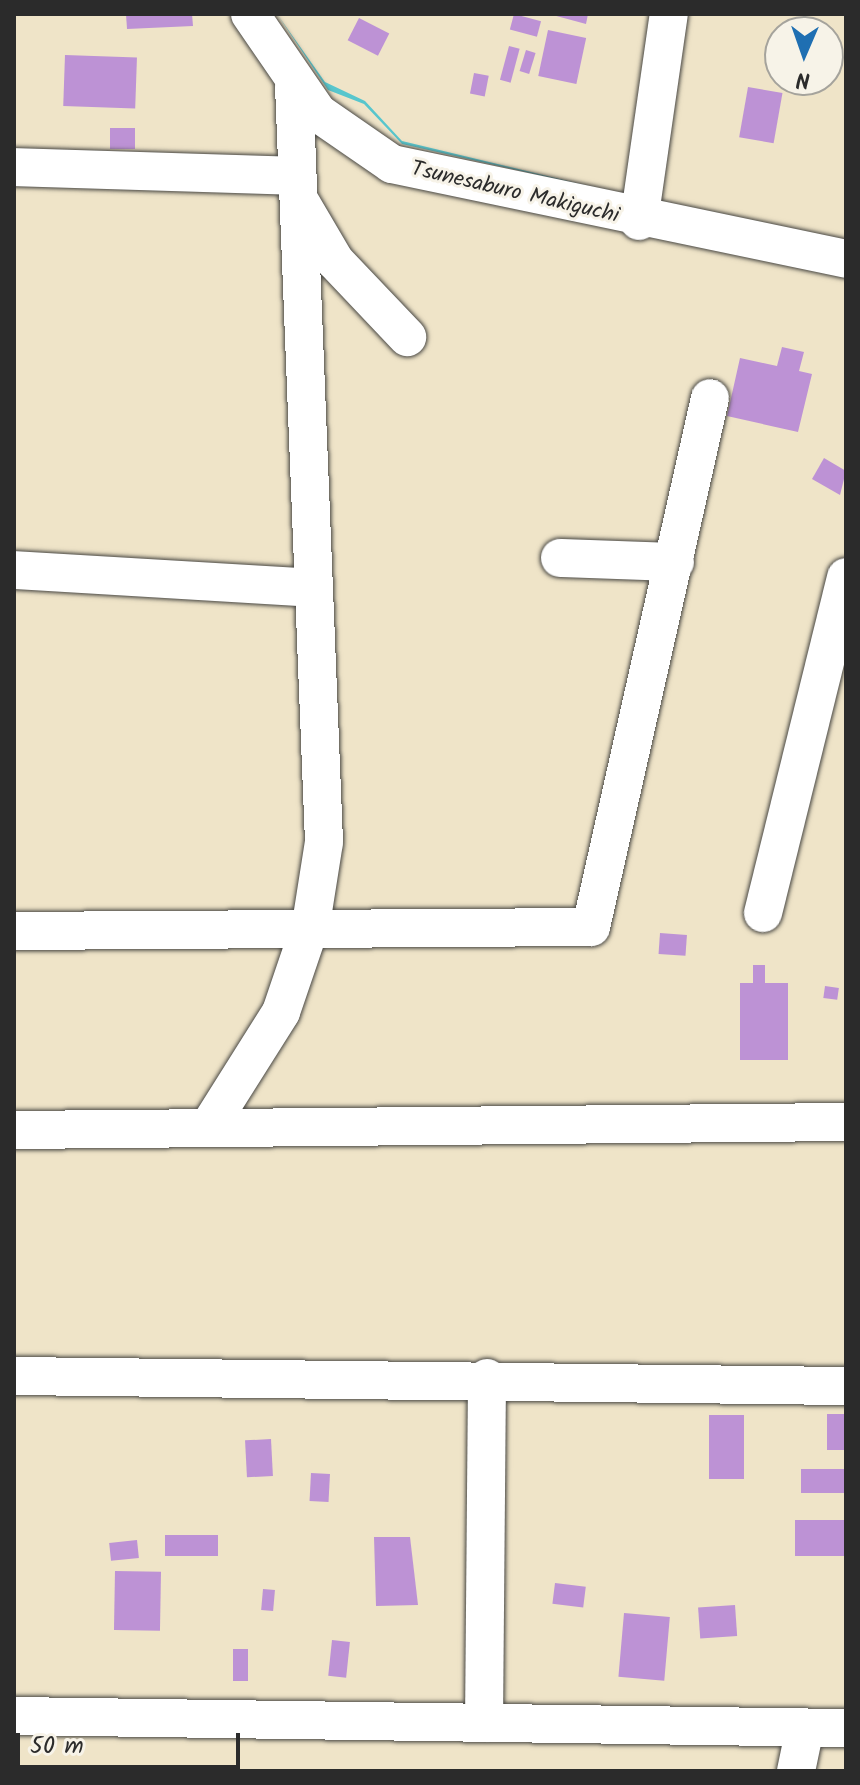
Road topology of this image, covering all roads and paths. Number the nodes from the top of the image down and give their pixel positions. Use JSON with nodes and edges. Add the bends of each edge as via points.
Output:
{"nodes":[{"id":1,"x":250,"y":14,"type":"edge"},
{"id":2,"x":669,"y":14,"type":"edge"},
{"id":3,"x":294,"y":86,"type":"junction"},
{"id":4,"x":14,"y":167,"type":"edge"},
{"id":5,"x":297,"y":187,"type":"junction"},
{"id":6,"x":639,"y":221,"type":"junction"},
{"id":7,"x":846,"y":259,"type":"edge"},
{"id":8,"x":407,"y":337,"type":"dead end"},
{"id":9,"x":710,"y":398,"type":"dead end"},
{"id":10,"x":560,"y":558,"type":"dead end"},
{"id":11,"x":675,"y":562,"type":"junction"},
{"id":12,"x":14,"y":570,"type":"edge"},
{"id":13,"x":313,"y":588,"type":"junction"},
{"id":14,"x":843,"y":599,"type":"edge"},
{"id":15,"x":763,"y":913,"type":"dead end"},
{"id":16,"x":14,"y":931,"type":"edge"},
{"id":17,"x":309,"y":931,"type":"junction"},
{"id":18,"x":846,"y":1122,"type":"edge"},
{"id":19,"x":208,"y":1128,"type":"junction"},
{"id":20,"x":14,"y":1130,"type":"edge"},
{"id":21,"x":14,"y":1376,"type":"edge"},
{"id":22,"x":487,"y":1378,"type":"junction"},
{"id":23,"x":846,"y":1386,"type":"edge"},
{"id":24,"x":14,"y":1716,"type":"edge"},
{"id":25,"x":484,"y":1723,"type":"junction"},
{"id":26,"x":805,"y":1728,"type":"junction"},
{"id":27,"x":846,"y":1728,"type":"edge"},
{"id":28,"x":796,"y":1771,"type":"edge"}],
"edges":[{"from":1,"to":3,"type":"street","name":"Tsunesaburo Makiguchi"},
{"from":2,"to":6,"type":"street"},
{"from":3,"to":5,"type":"street"},
{"from":3,"to":6,"type":"street","name":"Tsunesaburo Makiguchi","via":[[345,138],[392,164]]},
{"from":4,"to":5,"type":"street"},
{"from":5,"to":8,"type":"street","via":[[335,261]]},
{"from":5,"to":13,"type":"street"},
{"from":6,"to":7,"type":"street","name":"Tsunesaburo Makiguchi"},
{"from":9,"to":11,"type":"street"},
{"from":10,"to":11,"type":"street"},
{"from":11,"to":17,"type":"street","via":[[591,927]]},
{"from":12,"to":13,"type":"street"},
{"from":13,"to":17,"type":"street","via":[[324,842]]},
{"from":14,"to":15,"type":"street"},
{"from":16,"to":17,"type":"street"},
{"from":17,"to":19,"type":"street","via":[[281,1012]]},
{"from":18,"to":19,"type":"street"},
{"from":19,"to":20,"type":"street"},
{"from":21,"to":22,"type":"street"},
{"from":22,"to":23,"type":"street"},
{"from":22,"to":25,"type":"street"},
{"from":24,"to":25,"type":"street"},
{"from":25,"to":26,"type":"street"},
{"from":26,"to":27,"type":"street"},
{"from":26,"to":28,"type":"street"}]}
